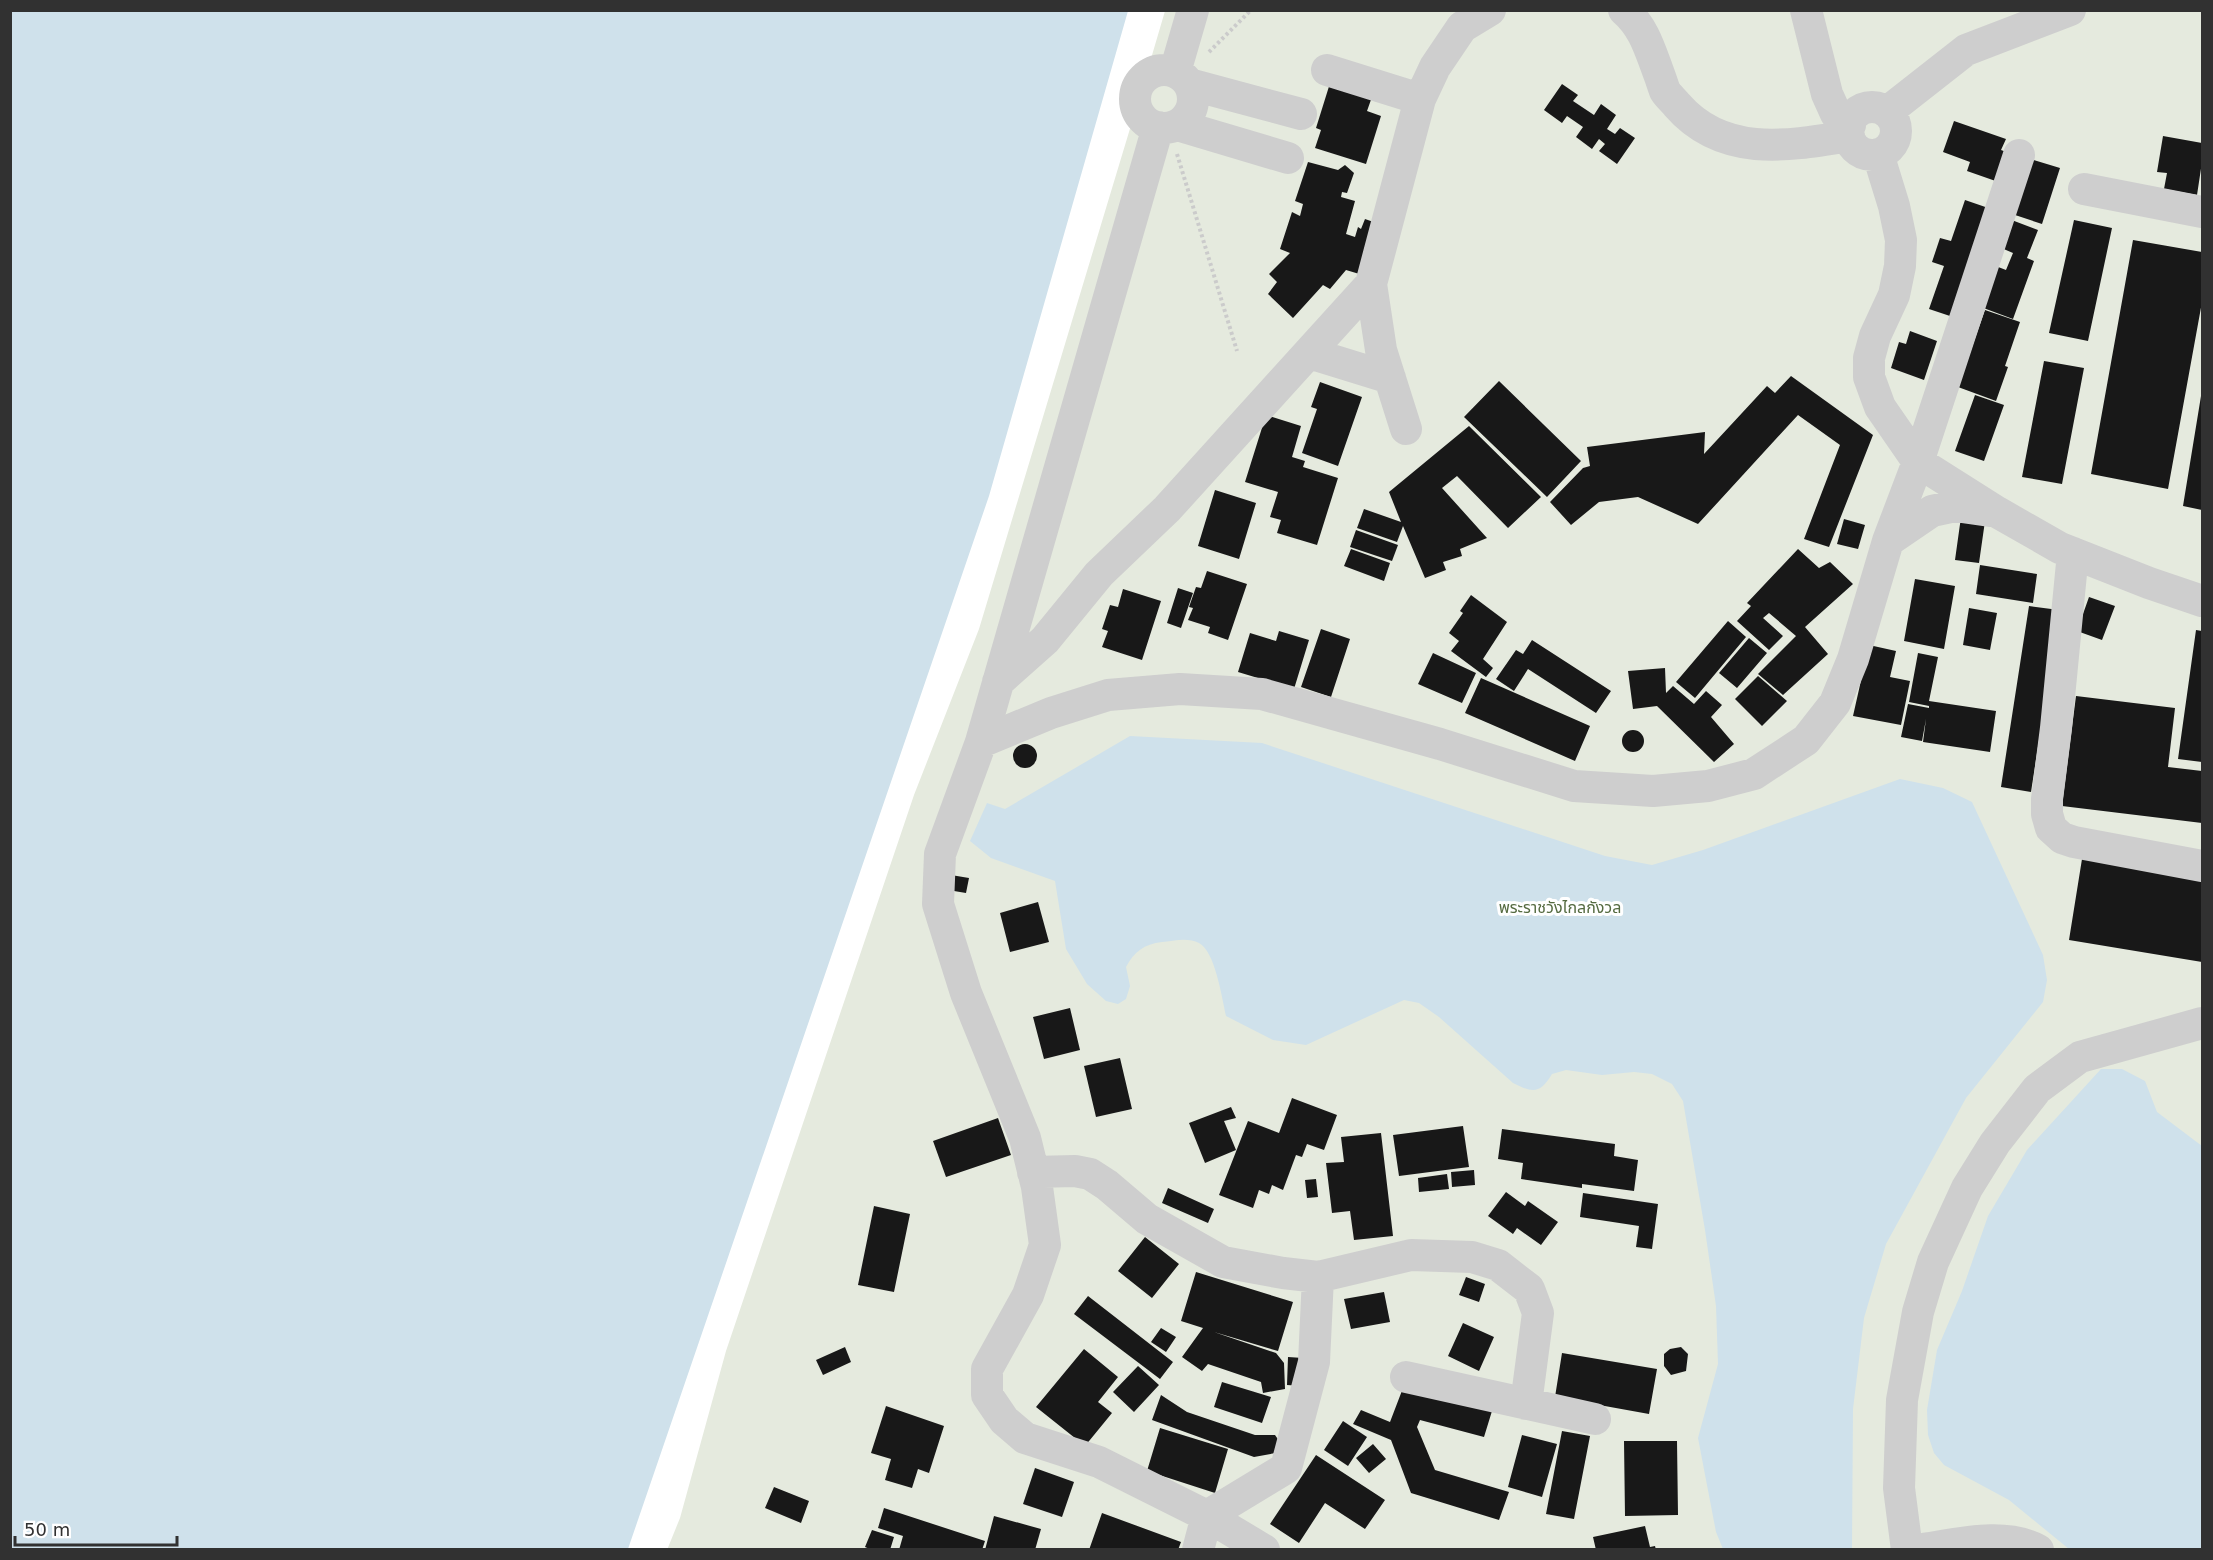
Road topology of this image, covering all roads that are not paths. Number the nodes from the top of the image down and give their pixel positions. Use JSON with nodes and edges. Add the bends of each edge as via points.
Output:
{"nodes":[{"id":1,"x":1193,"y":10,"type":"edge"},
{"id":2,"x":1490,"y":10,"type":"edge"},
{"id":3,"x":1624,"y":10,"type":"edge"},
{"id":4,"x":1806,"y":10,"type":"edge"},
{"id":5,"x":2070,"y":10,"type":"edge"},
{"id":6,"x":1327,"y":70,"type":"dead end"},
{"id":7,"x":1182,"y":78,"type":"junction"},
{"id":8,"x":1420,"y":99,"type":"junction"},
{"id":9,"x":1887,"y":112,"type":"junction"},
{"id":10,"x":1301,"y":114,"type":"dead end"},
{"id":11,"x":1168,"y":126,"type":"junction"},
{"id":12,"x":1849,"y":131,"type":"junction"},
{"id":13,"x":1878,"y":154,"type":"junction"},
{"id":14,"x":2019,"y":155,"type":"dead end"},
{"id":15,"x":1288,"y":158,"type":"dead end"},
{"id":16,"x":2084,"y":189,"type":"dead end"},
{"id":17,"x":2202,"y":212,"type":"edge"},
{"id":18,"x":1371,"y":284,"type":"junction"},
{"id":19,"x":1310,"y":353,"type":"junction"},
{"id":20,"x":1390,"y":378,"type":"junction"},
{"id":21,"x":1406,"y":429,"type":"dead end"},
{"id":22,"x":1918,"y":462,"type":"junction"},
{"id":23,"x":1997,"y":512,"type":"junction"},
{"id":24,"x":1888,"y":541,"type":"junction"},
{"id":25,"x":2073,"y":553,"type":"junction"},
{"id":26,"x":2202,"y":601,"type":"edge"},
{"id":27,"x":998,"y":682,"type":"junction"},
{"id":28,"x":981,"y":742,"type":"junction"},
{"id":29,"x":2202,"y":866,"type":"edge"},
{"id":30,"x":2202,"y":1023,"type":"edge"},
{"id":31,"x":1033,"y":1172,"type":"junction"},
{"id":32,"x":1318,"y":1277,"type":"junction"},
{"id":33,"x":1406,"y":1377,"type":"dead end"},
{"id":34,"x":1527,"y":1404,"type":"junction"},
{"id":35,"x":1595,"y":1419,"type":"dead end"},
{"id":36,"x":1208,"y":1516,"type":"junction"},
{"id":37,"x":1198,"y":1550,"type":"edge"},
{"id":38,"x":1264,"y":1550,"type":"edge"},
{"id":39,"x":1907,"y":1550,"type":"edge"},
{"id":40,"x":1916,"y":1550,"type":"edge"},
{"id":41,"x":2038,"y":1550,"type":"edge"}],
"edges":[{"from":1,"to":7,"type":"lane"},
{"from":2,"to":8,"type":"lane","via":[[1462,27],[1435,67]]},
{"from":3,"to":12,"type":"lane","via":[[1644,34],[1665,91],[1686,116],[1710,132],[1738,142],[1769,146],[1802,144]]},
{"from":4,"to":12,"type":"lane","via":[[1827,94]]},
{"from":5,"to":9,"type":"lane","via":[[1966,50]]},
{"from":6,"to":8,"type":"lane"},
{"from":7,"to":10,"type":"lane"},
{"from":7,"to":11,"type":"lane","via":[[1193,94],[1193,104],[1190,113]]},
{"from":7,"to":11,"type":"lane","via":[[1165,70],[1155,72],[1146,76],[1136,93],[1138,113],[1145,120]]},
{"from":8,"to":18,"type":"lane"},
{"from":9,"to":12,"type":"lane","via":[[1868,108],[1855,114]]},
{"from":9,"to":13,"type":"lane","via":[[1896,135],[1888,148]]},
{"from":11,"to":15,"type":"lane"},
{"from":11,"to":27,"type":"lane"},
{"from":12,"to":13,"type":"lane","via":[[1856,148]]},
{"from":13,"to":22,"type":"lane","via":[[1901,240],[1900,266],[1894,296],[1875,336],[1869,377],[1880,407]]},
{"from":14,"to":22,"type":"lane"},
{"from":16,"to":17,"type":"lane"},
{"from":18,"to":19,"type":"lane"},
{"from":18,"to":20,"type":"lane","via":[[1381,350]]},
{"from":19,"to":20,"type":"lane"},
{"from":19,"to":27,"type":"lane","via":[[1167,509],[1099,574],[1045,640]]},
{"from":20,"to":21,"type":"lane"},
{"from":22,"to":23,"type":"lane"},
{"from":22,"to":24,"type":"lane"},
{"from":23,"to":24,"type":"lane","via":[[1955,506],[1932,511]]},
{"from":23,"to":25,"type":"lane"},
{"from":24,"to":28,"type":"lane","via":[[1854,659],[1835,703],[1806,740],[1754,774],[1708,786],[1653,791],[1574,786],[1263,693],[1180,688],[1108,695]]},
{"from":25,"to":26,"type":"lane"},
{"from":25,"to":29,"type":"lane","via":[[2047,799],[2050,828],[2074,842]]},
{"from":27,"to":28,"type":"lane"},
{"from":28,"to":31,"type":"lane","via":[[940,854],[939,904],[966,993],[1025,1138]]},
{"from":30,"to":39,"type":"lane","via":[[2080,1058],[2037,1089],[1995,1143],[1967,1188],[1933,1262],[1918,1312],[1902,1400],[1899,1488]]},
{"from":31,"to":32,"type":"lane","via":[[1090,1174],[1148,1219],[1223,1262]]},
{"from":31,"to":36,"type":"lane","via":[[1045,1245],[1028,1295],[987,1369],[987,1395],[1004,1420],[1025,1438],[1100,1462]]},
{"from":32,"to":34,"type":"lane","via":[[1411,1255],[1472,1257],[1498,1265],[1529,1289],[1538,1313]]},
{"from":32,"to":36,"type":"lane","via":[[1314,1362],[1286,1468]]},
{"from":33,"to":34,"type":"lane"},
{"from":34,"to":35,"type":"lane"},
{"from":36,"to":37,"type":"lane"},
{"from":36,"to":38,"type":"lane"},
{"from":40,"to":41,"type":"lane","via":[[2012,1541]]}]}
